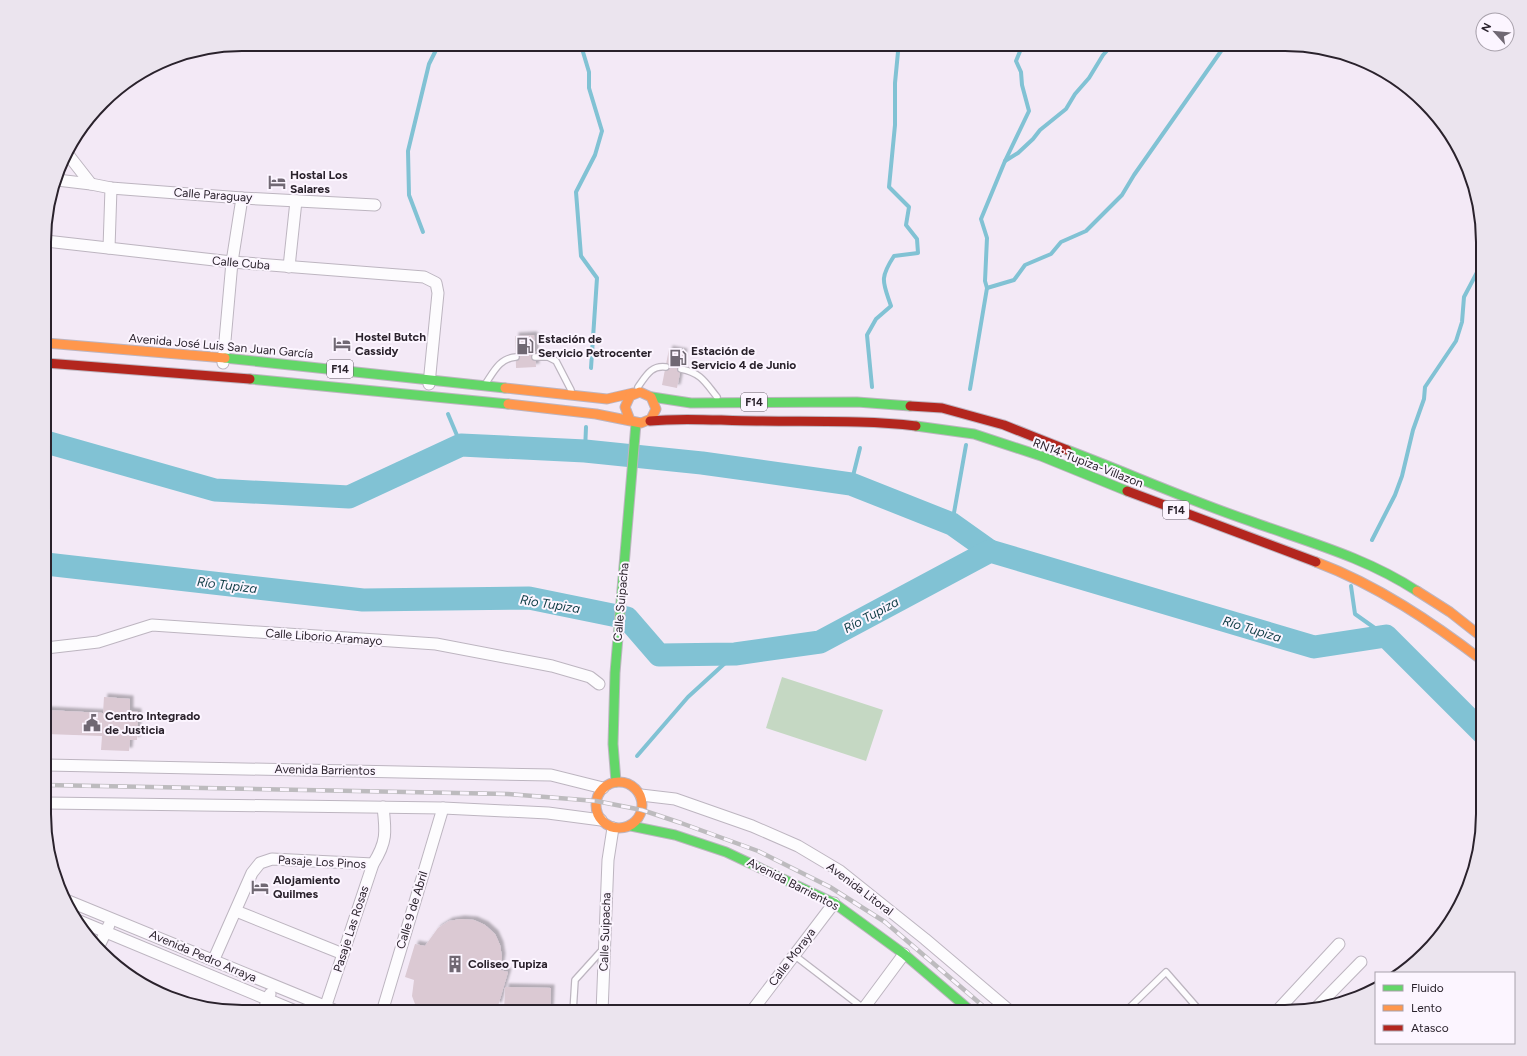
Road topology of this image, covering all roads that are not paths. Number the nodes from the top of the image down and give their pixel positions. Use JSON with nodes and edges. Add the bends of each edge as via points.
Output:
{"nodes":[{"id":1,"x":71,"y":158,"type":"edge"},
{"id":2,"x":61,"y":180,"type":"edge"},
{"id":3,"x":91,"y":184,"type":"junction"},
{"id":4,"x":111,"y":188,"type":"junction"},
{"id":5,"x":242,"y":198,"type":"junction"},
{"id":6,"x":296,"y":200,"type":"junction"},
{"id":7,"x":375,"y":205,"type":"dead end"},
{"id":8,"x":51,"y":241,"type":"edge"},
{"id":9,"x":109,"y":248,"type":"junction"},
{"id":10,"x":232,"y":262,"type":"junction"},
{"id":11,"x":289,"y":267,"type":"junction"},
{"id":12,"x":51,"y":343,"type":"edge"},
{"id":13,"x":516,"y":356,"type":"dead end"},
{"id":14,"x":535,"y":357,"type":"dead end"},
{"id":15,"x":224,"y":358,"type":"junction"},
{"id":16,"x":51,"y":363,"type":"edge"},
{"id":17,"x":666,"y":367,"type":"dead end"},
{"id":18,"x":681,"y":369,"type":"dead end"},
{"id":19,"x":222,"y":378,"type":"junction"},
{"id":20,"x":429,"y":378,"type":"junction"},
{"id":21,"x":485,"y":384,"type":"junction"},
{"id":22,"x":633,"y":393,"type":"junction"},
{"id":23,"x":429,"y":394,"type":"junction"},
{"id":24,"x":573,"y":396,"type":"junction"},
{"id":25,"x":652,"y":397,"type":"junction"},
{"id":26,"x":720,"y":402,"type":"junction"},
{"id":27,"x":902,"y":405,"type":"junction"},
{"id":28,"x":650,"y":420,"type":"junction"},
{"id":29,"x":633,"y":422,"type":"junction"},
{"id":30,"x":901,"y":425,"type":"junction"},
{"id":31,"x":1004,"y":425,"type":"junction"},
{"id":32,"x":998,"y":442,"type":"junction"},
{"id":33,"x":1307,"y":540,"type":"junction"},
{"id":34,"x":1303,"y":557,"type":"junction"},
{"id":35,"x":1476,"y":632,"type":"edge"},
{"id":36,"x":51,"y":647,"type":"edge"},
{"id":37,"x":1476,"y":656,"type":"edge"},
{"id":38,"x":599,"y":684,"type":"dead end"},
{"id":39,"x":51,"y":765,"type":"edge"},
{"id":40,"x":616,"y":782,"type":"junction"},
{"id":41,"x":603,"y":788,"type":"junction"},
{"id":42,"x":641,"y":795,"type":"junction"},
{"id":43,"x":51,"y":803,"type":"edge"},
{"id":44,"x":383,"y":807,"type":"junction"},
{"id":45,"x":443,"y":808,"type":"junction"},
{"id":46,"x":601,"y":820,"type":"junction"},
{"id":47,"x":630,"y":826,"type":"junction"},
{"id":48,"x":613,"y":828,"type":"junction"},
{"id":49,"x":373,"y":864,"type":"junction"},
{"id":50,"x":73,"y":903,"type":"edge"},
{"id":51,"x":834,"y":903,"type":"junction"},
{"id":52,"x":236,"y":911,"type":"junction"},
{"id":53,"x":111,"y":918,"type":"junction"},
{"id":54,"x":85,"y":923,"type":"edge"},
{"id":55,"x":106,"y":932,"type":"junction"},
{"id":56,"x":101,"y":943,"type":"edge"},
{"id":57,"x":1339,"y":944,"type":"dead end"},
{"id":58,"x":605,"y":947,"type":"junction"},
{"id":59,"x":343,"y":954,"type":"junction"},
{"id":60,"x":904,"y":954,"type":"junction"},
{"id":61,"x":794,"y":955,"type":"junction"},
{"id":62,"x":214,"y":959,"type":"junction"},
{"id":63,"x":1361,"y":962,"type":"dead end"},
{"id":64,"x":274,"y":986,"type":"junction"},
{"id":65,"x":268,"y":1000,"type":"junction"},
{"id":66,"x":1323,"y":1001,"type":"edge"},
{"id":67,"x":266,"y":1005,"type":"edge"},
{"id":68,"x":280,"y":1005,"type":"edge"},
{"id":69,"x":326,"y":1005,"type":"joint"},
{"id":70,"x":384,"y":1005,"type":"edge"},
{"id":71,"x":573,"y":1005,"type":"edge"},
{"id":72,"x":602,"y":1005,"type":"edge"},
{"id":73,"x":756,"y":1005,"type":"edge"},
{"id":74,"x":856,"y":1005,"type":"edge"},
{"id":75,"x":866,"y":1005,"type":"edge"},
{"id":76,"x":964,"y":1005,"type":"edge"},
{"id":77,"x":1002,"y":1005,"type":"edge"},
{"id":78,"x":1132,"y":1005,"type":"edge"},
{"id":79,"x":1194,"y":1005,"type":"edge"},
{"id":80,"x":1282,"y":1005,"type":"edge"}],
"edges":[{"from":1,"to":3,"type":"street"},
{"from":2,"to":3,"type":"street","name":"Calle Paraguay"},
{"from":3,"to":4,"type":"street","name":"Calle Paraguay"},
{"from":4,"to":5,"type":"street","name":"Calle Paraguay"},
{"from":4,"to":9,"type":"street"},
{"from":5,"to":6,"type":"street","name":"Calle Paraguay"},
{"from":5,"to":10,"type":"street"},
{"from":6,"to":7,"type":"street","name":"Calle Paraguay"},
{"from":6,"to":11,"type":"street"},
{"from":8,"to":9,"type":"street","name":"Calle Cuba"},
{"from":9,"to":10,"type":"street","name":"Calle Cuba"},
{"from":10,"to":11,"type":"street","name":"Calle Cuba"},
{"from":10,"to":15,"type":"street"},
{"from":11,"to":20,"type":"street","name":"Calle Cuba","via":[[424,277],[436,283],[438,293]]},
{"from":12,"to":15,"type":"main road","name":"Avenida José Luis San Juan García","number":"F14"},
{"from":13,"to":21,"type":"lane","via":[[500,362]]},
{"from":14,"to":24,"type":"lane","via":[[548,357],[556,362]]},
{"from":15,"to":19,"type":"street"},
{"from":15,"to":20,"type":"main road","name":"Avenida José Luis San Juan García","number":"F14"},
{"from":16,"to":19,"type":"main road","number":"F14"},
{"from":17,"to":22,"type":"lane","via":[[659,366],[650,370]]},
{"from":18,"to":26,"type":"lane","via":[[700,376]]},
{"from":19,"to":23,"type":"main road","number":"F14"},
{"from":20,"to":21,"type":"main road","name":"Avenida José Luis San Juan García","number":"F14"},
{"from":20,"to":23,"type":"street"},
{"from":21,"to":24,"type":"main road","name":"Avenida José Luis San Juan García","number":"F14"},
{"from":22,"to":24,"type":"main road","name":"Avenida José Luis San Juan García","number":"F14","via":[[607,399]]},
{"from":22,"to":25,"type":"main road","number":"F14","via":[[643,392]]},
{"from":22,"to":29,"type":"main road","via":[[624,406],[626,416]]},
{"from":23,"to":29,"type":"main road","number":"F14","via":[[596,414]]},
{"from":25,"to":26,"type":"main road","name":"RN14: Tupiza-Villazon","number":"F14","via":[[691,402]]},
{"from":25,"to":28,"type":"main road","via":[[656,407]]},
{"from":26,"to":27,"type":"main road","name":"RN14: Tupiza-Villazon","number":"F14","via":[[857,402]]},
{"from":27,"to":30,"type":"main road"},
{"from":27,"to":31,"type":"main road","name":"RN14: Tupiza-Villazon","number":"F14","via":[[942,408]]},
{"from":28,"to":29,"type":"main road","number":"F14","via":[[645,423]]},
{"from":28,"to":30,"type":"main road","name":"RN14: Tupiza-Villazon","number":"F14","via":[[680,418]]},
{"from":29,"to":40,"type":"main road","name":"Calle Suipacha","via":[[615,673],[613,744]]},
{"from":30,"to":32,"type":"main road","name":"RN14: Tupiza-Villazon","number":"F14","via":[[974,434]]},
{"from":31,"to":32,"type":"main road"},
{"from":31,"to":33,"type":"main road","name":"RN14: Tupiza-Villazon","number":"F14","via":[[1249,521]]},
{"from":32,"to":34,"type":"main road","name":"RN14: Tupiza-Villazon","number":"F14","via":[[1041,456],[1165,506]]},
{"from":33,"to":34,"type":"main road"},
{"from":33,"to":35,"type":"main road","name":"RN14: Tupiza-Villazon","number":"F14","via":[[1391,574],[1450,612]]},
{"from":34,"to":37,"type":"main road","name":"RN14: Tupiza-Villazon","number":"F14","via":[[1339,571],[1405,606]]},
{"from":36,"to":38,"type":"street","name":"Calle Liborio Aramayo","via":[[98,642],[152,626],[436,644],[552,666],[590,677]]},
{"from":39,"to":41,"type":"street","name":"Avenida Barrientos","via":[[551,775]]},
{"from":40,"to":41,"type":"main road"},
{"from":40,"to":42,"type":"main road","via":[[631,785]]},
{"from":41,"to":46,"type":"main road","via":[[596,808]]},
{"from":42,"to":47,"type":"main road","via":[[640,816]]},
{"from":42,"to":77,"type":"street","name":"Avenida Litoral","via":[[675,799],[752,826],[798,846],[840,871]]},
{"from":43,"to":44,"type":"street"},
{"from":44,"to":45,"type":"street"},
{"from":44,"to":49,"type":"street","name":"Pasaje Las Rosas","via":[[386,833],[384,844]]},
{"from":45,"to":46,"type":"street","via":[[548,813]]},
{"from":45,"to":70,"type":"street","name":"Calle 9 de Abril"},
{"from":46,"to":48,"type":"main road"},
{"from":47,"to":48,"type":"main road"},
{"from":47,"to":51,"type":"main road","name":"Avenida Barrientos","via":[[675,834],[726,852]]},
{"from":48,"to":58,"type":"street","name":"Calle Suipacha","via":[[608,860]]},
{"from":49,"to":52,"type":"street","name":"Pasaje Los Pinos","via":[[272,859],[260,862],[252,873]]},
{"from":49,"to":59,"type":"street","name":"Pasaje Las Rosas"},
{"from":50,"to":53,"type":"street","name":"Avenida Pedro Arraya"},
{"from":51,"to":60,"type":"main road","name":"Avenida Barrientos"},
{"from":51,"to":61,"type":"street","name":"Calle Moraya"},
{"from":52,"to":59,"type":"street"},
{"from":52,"to":62,"type":"street","name":"Pasaje Los Pinos"},
{"from":53,"to":55,"type":"street"},
{"from":53,"to":62,"type":"street","name":"Avenida Pedro Arraya"},
{"from":54,"to":55,"type":"street","name":"Avenida Pedro Arraya"},
{"from":55,"to":56,"type":"street"},
{"from":55,"to":65,"type":"street","name":"Avenida Pedro Arraya"},
{"from":57,"to":80,"type":"street"},
{"from":58,"to":71,"type":"lane","via":[[575,980]]},
{"from":58,"to":72,"type":"street","name":"Calle Suipacha"},
{"from":59,"to":69,"type":"street","name":"Pasaje Las Rosas"},
{"from":60,"to":75,"type":"street"},
{"from":60,"to":76,"type":"main road","name":"Avenida Barrientos"},
{"from":61,"to":73,"type":"street","name":"Calle Moraya"},
{"from":61,"to":74,"type":"lane"},
{"from":62,"to":64,"type":"street","name":"Avenida Pedro Arraya"},
{"from":63,"to":66,"type":"street"},
{"from":64,"to":65,"type":"street"},
{"from":64,"to":69,"type":"street","name":"Avenida Pedro Arraya"},
{"from":65,"to":67,"type":"street"},
{"from":65,"to":68,"type":"street","name":"Avenida Pedro Arraya"},
{"from":78,"to":79,"type":"lane","via":[[1166,972]]}]}
